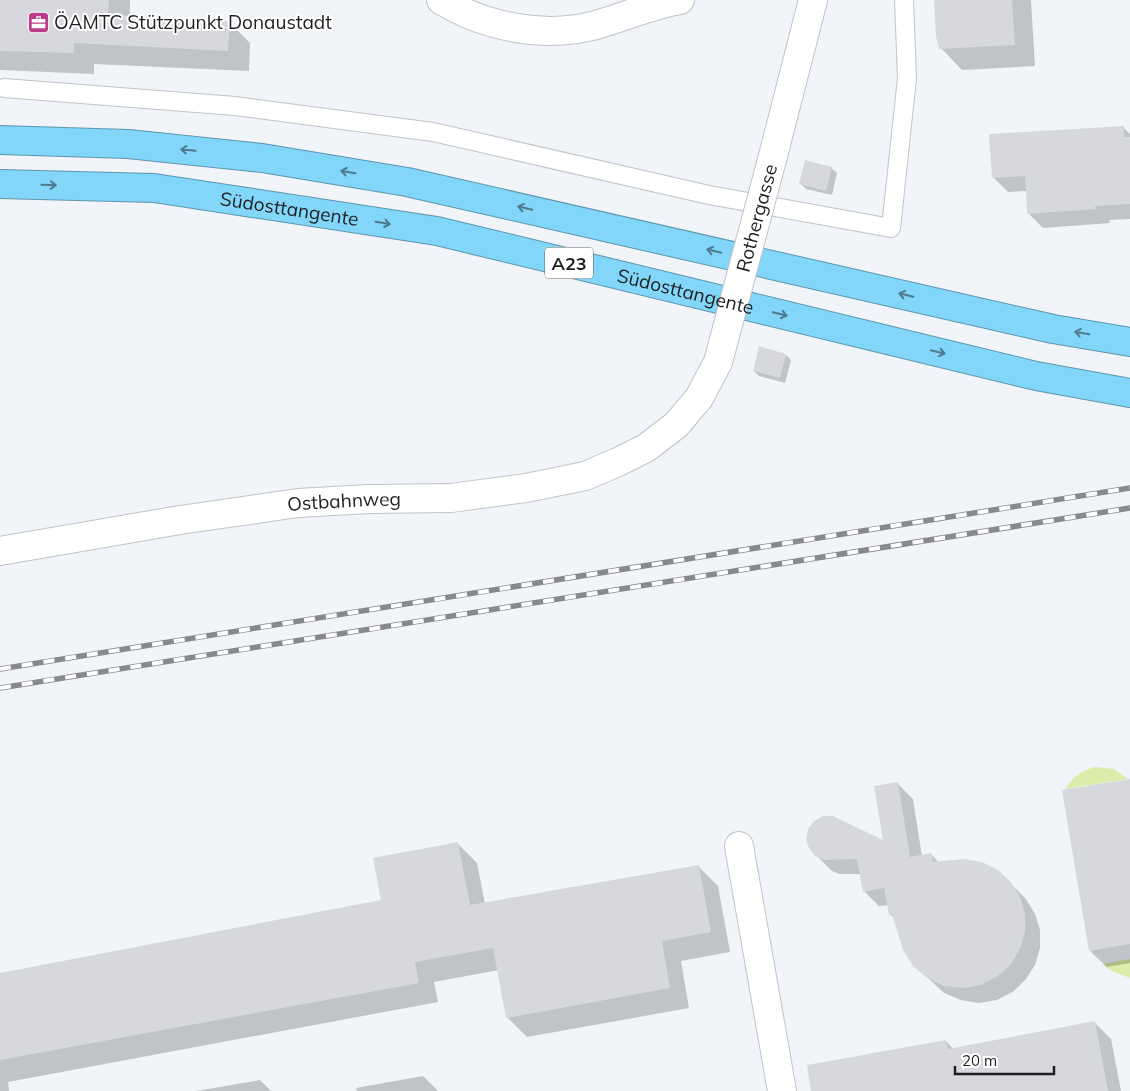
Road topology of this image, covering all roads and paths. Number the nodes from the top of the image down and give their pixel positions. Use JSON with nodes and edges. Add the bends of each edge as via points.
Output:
{"nodes":[{"id":1,"x":441,"y":0,"type":"edge"},
{"id":2,"x":680,"y":0,"type":"edge"},
{"id":3,"x":813,"y":0,"type":"edge"},
{"id":4,"x":904,"y":0,"type":"edge"},
{"id":5,"x":4,"y":88,"type":"dead end"},
{"id":6,"x":0,"y":140,"type":"edge"},
{"id":7,"x":0,"y":184,"type":"edge"},
{"id":8,"x":1130,"y":342,"type":"edge"},
{"id":9,"x":1130,"y":393,"type":"edge"},
{"id":10,"x":676,"y":424,"type":"joint"},
{"id":11,"x":0,"y":551,"type":"edge"},
{"id":12,"x":739,"y":846,"type":"dead end"},
{"id":13,"x":782,"y":1091,"type":"edge"}],
"edges":[{"from":1,"to":2,"type":"street","via":[[496,24],[545,32],[594,26],[658,4]]},
{"from":3,"to":10,"type":"street","name":"Rothergasse","bridge":true,"via":[[718,362],[699,398]]},
{"from":4,"to":5,"type":"lane","via":[[907,78],[891,228],[708,196],[434,132],[236,106]]},
{"from":8,"to":6,"type":"highway","number":"A23","one_way":true,"via":[[1043,326],[407,182],[252,157],[128,144]]},
{"from":7,"to":9,"type":"highway","name":"Südosttangente","number":"A23","one_way":true,"via":[[154,188],[437,231],[1036,376]]},
{"from":10,"to":11,"type":"street","name":"Ostbahnweg","via":[[646,448],[618,462],[585,476],[526,488],[451,498],[298,503]]},
{"from":12,"to":13,"type":"street"}]}
